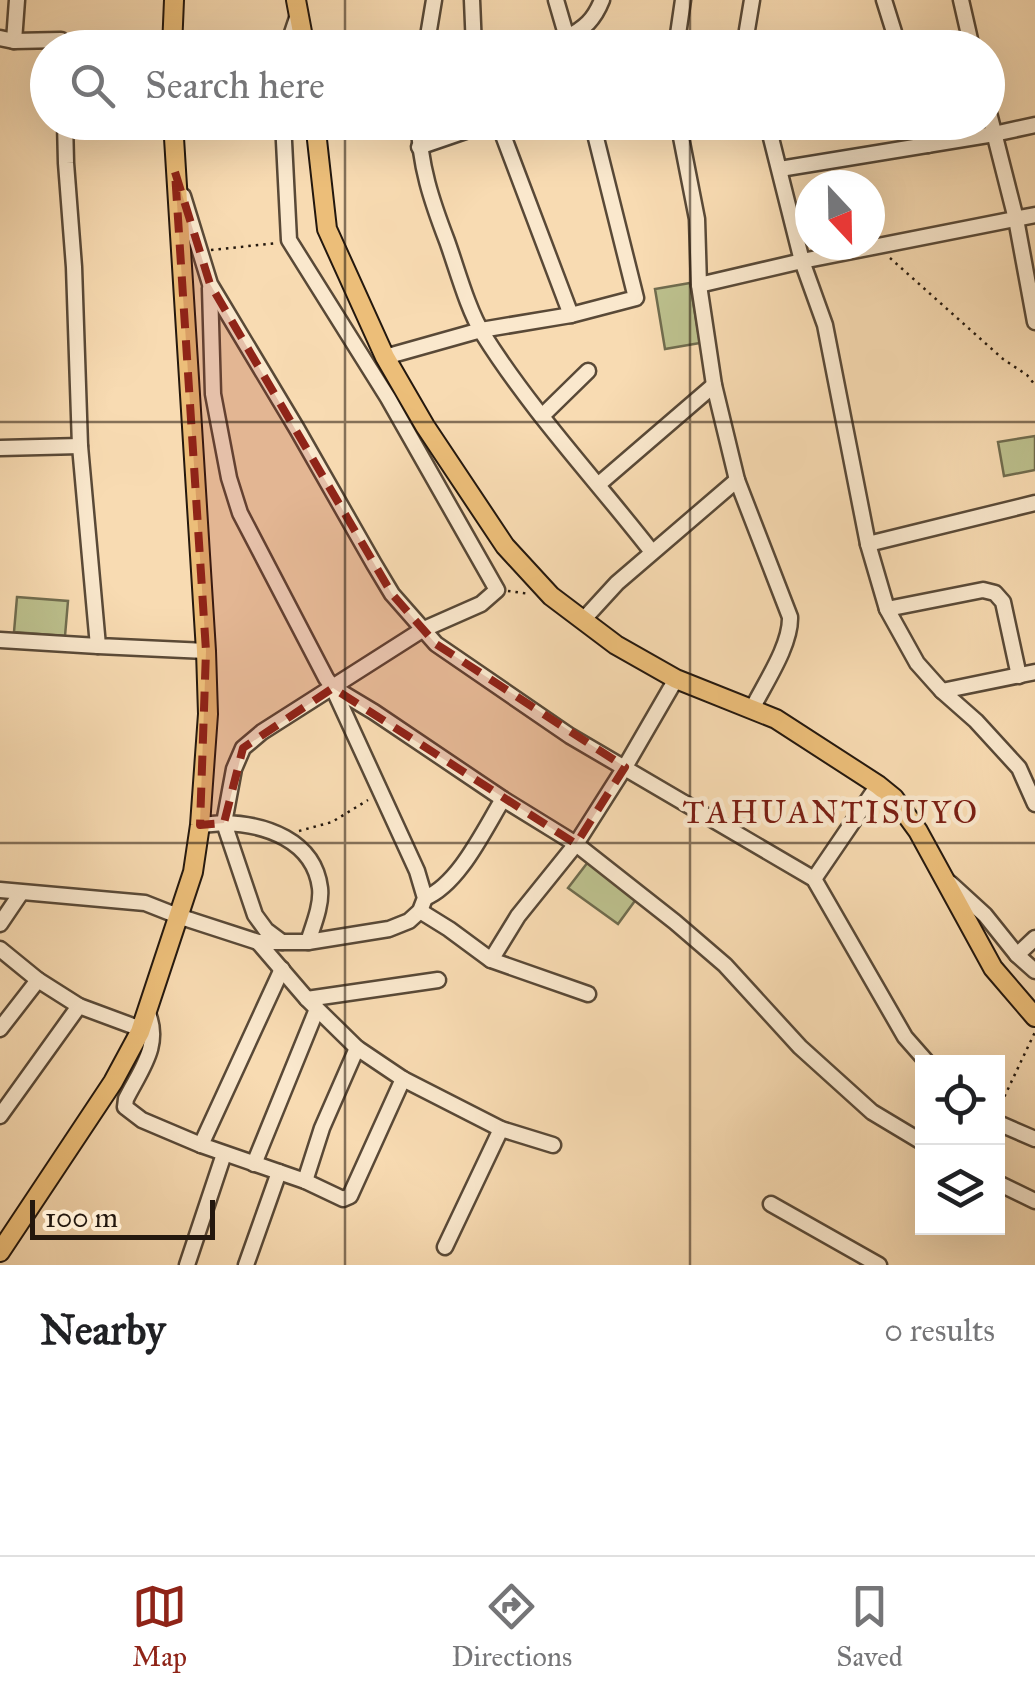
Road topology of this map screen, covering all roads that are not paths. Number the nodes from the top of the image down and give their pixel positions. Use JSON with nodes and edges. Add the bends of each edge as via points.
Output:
{"nodes":[{"id":1,"x":17,"y":0,"type":"edge"},
{"id":2,"x":174,"y":0,"type":"edge"},
{"id":3,"x":434,"y":0,"type":"edge"},
{"id":4,"x":472,"y":0,"type":"edge"},
{"id":5,"x":556,"y":0,"type":"edge"},
{"id":6,"x":602,"y":0,"type":"edge"},
{"id":7,"x":683,"y":0,"type":"edge"},
{"id":8,"x":752,"y":0,"type":"edge"},
{"id":9,"x":884,"y":0,"type":"edge"},
{"id":10,"x":960,"y":0,"type":"edge"},
{"id":11,"x":173,"y":30,"type":"edge"},
{"id":12,"x":429,"y":30,"type":"edge"},
{"id":13,"x":473,"y":30,"type":"edge"},
{"id":14,"x":564,"y":30,"type":"edge"},
{"id":15,"x":583,"y":30,"type":"edge"},
{"id":16,"x":679,"y":30,"type":"edge"},
{"id":17,"x":747,"y":30,"type":"edge"},
{"id":18,"x":893,"y":30,"type":"edge"},
{"id":19,"x":968,"y":30,"type":"edge"},
{"id":20,"x":7,"y":40,"type":"edge"},
{"id":21,"x":1035,"y":125,"type":"edge"},
{"id":22,"x":1005,"y":132,"type":"edge"},
{"id":23,"x":65,"y":140,"type":"edge"},
{"id":24,"x":174,"y":140,"type":"edge"},
{"id":25,"x":285,"y":140,"type":"edge"},
{"id":26,"x":318,"y":140,"type":"edge"},
{"id":27,"x":419,"y":140,"type":"edge"},
{"id":28,"x":440,"y":140,"type":"edge"},
{"id":29,"x":502,"y":140,"type":"edge"},
{"id":30,"x":596,"y":140,"type":"edge"},
{"id":31,"x":682,"y":140,"type":"edge"},
{"id":32,"x":772,"y":140,"type":"edge"},
{"id":33,"x":927,"y":140,"type":"edge"},
{"id":34,"x":958,"y":140,"type":"edge"},
{"id":35,"x":996,"y":140,"type":"edge"},
{"id":36,"x":928,"y":145,"type":"junction"},
{"id":37,"x":419,"y":147,"type":"junction"},
{"id":38,"x":780,"y":169,"type":"junction"},
{"id":39,"x":175,"y":172,"type":"junction"},
{"id":40,"x":1035,"y":214,"type":"edge"},
{"id":41,"x":1016,"y":218,"type":"junction"},
{"id":42,"x":802,"y":261,"type":"junction"},
{"id":43,"x":210,"y":284,"type":"junction"},
{"id":44,"x":699,"y":285,"type":"junction"},
{"id":45,"x":572,"y":315,"type":"junction"},
{"id":46,"x":1035,"y":322,"type":"edge"},
{"id":47,"x":481,"y":330,"type":"junction"},
{"id":48,"x":385,"y":357,"type":"junction"},
{"id":49,"x":588,"y":372,"type":"dead end"},
{"id":50,"x":714,"y":385,"type":"junction"},
{"id":51,"x":542,"y":416,"type":"junction"},
{"id":52,"x":80,"y":446,"type":"junction"},
{"id":53,"x":0,"y":448,"type":"edge"},
{"id":54,"x":737,"y":480,"type":"junction"},
{"id":55,"x":599,"y":484,"type":"junction"},
{"id":56,"x":1035,"y":502,"type":"edge"},
{"id":57,"x":868,"y":544,"type":"junction"},
{"id":58,"x":652,"y":552,"type":"junction"},
{"id":59,"x":887,"y":609,"type":"junction"},
{"id":60,"x":584,"y":619,"type":"junction"},
{"id":61,"x":422,"y":630,"type":"junction"},
{"id":62,"x":0,"y":640,"type":"edge"},
{"id":63,"x":98,"y":646,"type":"junction"},
{"id":64,"x":206,"y":651,"type":"junction"},
{"id":65,"x":1027,"y":674,"type":"edge"},
{"id":66,"x":676,"y":679,"type":"junction"},
{"id":67,"x":334,"y":688,"type":"junction"},
{"id":68,"x":942,"y":692,"type":"junction"},
{"id":69,"x":752,"y":709,"type":"junction"},
{"id":70,"x":1035,"y":764,"type":"edge"},
{"id":71,"x":625,"y":767,"type":"junction"},
{"id":72,"x":1019,"y":768,"type":"junction"},
{"id":73,"x":878,"y":785,"type":"junction"},
{"id":74,"x":503,"y":799,"type":"junction"},
{"id":75,"x":1035,"y":804,"type":"edge"},
{"id":76,"x":224,"y":823,"type":"junction"},
{"id":77,"x":200,"y":824,"type":"junction"},
{"id":78,"x":576,"y":844,"type":"junction"},
{"id":79,"x":814,"y":879,"type":"junction"},
{"id":80,"x":945,"y":879,"type":"junction"},
{"id":81,"x":0,"y":890,"type":"edge"},
{"id":82,"x":20,"y":893,"type":"junction"},
{"id":83,"x":423,"y":904,"type":"junction"},
{"id":84,"x":178,"y":916,"type":"junction"},
{"id":85,"x":0,"y":924,"type":"edge"},
{"id":86,"x":1035,"y":938,"type":"edge"},
{"id":87,"x":258,"y":942,"type":"junction"},
{"id":88,"x":282,"y":942,"type":"junction"},
{"id":89,"x":308,"y":942,"type":"junction"},
{"id":90,"x":0,"y":950,"type":"edge"},
{"id":91,"x":1018,"y":955,"type":"junction"},
{"id":92,"x":491,"y":960,"type":"junction"},
{"id":93,"x":282,"y":969,"type":"junction"},
{"id":94,"x":1035,"y":971,"type":"edge"},
{"id":95,"x":38,"y":980,"type":"junction"},
{"id":96,"x":438,"y":980,"type":"dead end"},
{"id":97,"x":588,"y":994,"type":"dead end"},
{"id":98,"x":312,"y":1004,"type":"junction"},
{"id":99,"x":80,"y":1006,"type":"junction"},
{"id":100,"x":1035,"y":1016,"type":"edge"},
{"id":101,"x":144,"y":1020,"type":"junction"},
{"id":102,"x":0,"y":1029,"type":"edge"},
{"id":103,"x":357,"y":1048,"type":"junction"},
{"id":104,"x":921,"y":1055,"type":"edge"},
{"id":105,"x":403,"y":1079,"type":"junction"},
{"id":106,"x":1,"y":1112,"type":"edge"},
{"id":107,"x":1005,"y":1126,"type":"edge"},
{"id":108,"x":501,"y":1129,"type":"junction"},
{"id":109,"x":915,"y":1138,"type":"edge"},
{"id":110,"x":1035,"y":1139,"type":"edge"},
{"id":111,"x":201,"y":1145,"type":"junction"},
{"id":112,"x":553,"y":1145,"type":"dead end"},
{"id":113,"x":224,"y":1154,"type":"junction"},
{"id":114,"x":254,"y":1164,"type":"junction"},
{"id":115,"x":279,"y":1172,"type":"junction"},
{"id":116,"x":305,"y":1181,"type":"junction"},
{"id":117,"x":1005,"y":1187,"type":"edge"},
{"id":118,"x":1035,"y":1202,"type":"edge"},
{"id":119,"x":771,"y":1204,"type":"dead end"},
{"id":120,"x":445,"y":1247,"type":"dead end"},
{"id":121,"x":1,"y":1248,"type":"edge"},
{"id":122,"x":187,"y":1265,"type":"edge"},
{"id":123,"x":246,"y":1265,"type":"edge"},
{"id":124,"x":879,"y":1265,"type":"edge"}],
"edges":[{"from":1,"to":20,"type":"street"},
{"from":2,"to":11,"type":"main road"},
{"from":3,"to":12,"type":"street"},
{"from":4,"to":13,"type":"street"},
{"from":5,"to":14,"type":"street"},
{"from":6,"to":15,"type":"street"},
{"from":7,"to":16,"type":"street"},
{"from":8,"to":17,"type":"street"},
{"from":9,"to":18,"type":"street"},
{"from":10,"to":19,"type":"street"},
{"from":21,"to":22,"type":"street"},
{"from":23,"to":52,"type":"street"},
{"from":24,"to":39,"type":"main road"},
{"from":25,"to":61,"type":"street","via":[[289,240],[498,590]]},
{"from":26,"to":48,"type":"main road","via":[[327,230]]},
{"from":27,"to":37,"type":"street"},
{"from":28,"to":37,"type":"street"},
{"from":29,"to":45,"type":"street"},
{"from":30,"to":45,"type":"street","via":[[636,298]]},
{"from":31,"to":44,"type":"street","via":[[697,219]]},
{"from":32,"to":38,"type":"street"},
{"from":33,"to":36,"type":"street"},
{"from":34,"to":36,"type":"street"},
{"from":35,"to":41,"type":"street"},
{"from":36,"to":38,"type":"street"},
{"from":37,"to":47,"type":"street","via":[[438,219]]},
{"from":38,"to":42,"type":"street"},
{"from":39,"to":43,"type":"street"},
{"from":39,"to":64,"type":"main road"},
{"from":40,"to":41,"type":"street"},
{"from":41,"to":42,"type":"street"},
{"from":41,"to":46,"type":"street"},
{"from":42,"to":44,"type":"street"},
{"from":42,"to":57,"type":"street","via":[[825,325]]},
{"from":43,"to":61,"type":"street","via":[[392,594]]},
{"from":43,"to":67,"type":"street","via":[[214,394],[229,478],[240,513]]},
{"from":44,"to":50,"type":"street"},
{"from":45,"to":47,"type":"street"},
{"from":47,"to":48,"type":"street"},
{"from":47,"to":51,"type":"street"},
{"from":48,"to":60,"type":"main road","via":[[505,546],[551,596]]},
{"from":49,"to":51,"type":"street"},
{"from":50,"to":54,"type":"street"},
{"from":50,"to":55,"type":"street"},
{"from":51,"to":55,"type":"street"},
{"from":52,"to":53,"type":"street"},
{"from":52,"to":63,"type":"street"},
{"from":54,"to":58,"type":"street"},
{"from":54,"to":69,"type":"street","via":[[790,616],[785,643]]},
{"from":55,"to":58,"type":"street"},
{"from":56,"to":57,"type":"street"},
{"from":57,"to":59,"type":"street"},
{"from":58,"to":60,"type":"street"},
{"from":59,"to":65,"type":"street","via":[[995,593]]},
{"from":59,"to":68,"type":"street"},
{"from":60,"to":66,"type":"main road"},
{"from":61,"to":67,"type":"street"},
{"from":61,"to":71,"type":"street","via":[[570,736]]},
{"from":62,"to":63,"type":"street"},
{"from":63,"to":64,"type":"street"},
{"from":64,"to":77,"type":"main road"},
{"from":65,"to":68,"type":"street"},
{"from":66,"to":69,"type":"main road"},
{"from":66,"to":71,"type":"street"},
{"from":67,"to":74,"type":"street"},
{"from":67,"to":76,"type":"street","via":[[243,748]]},
{"from":67,"to":83,"type":"street","via":[[417,872]]},
{"from":68,"to":72,"type":"street"},
{"from":69,"to":73,"type":"main road"},
{"from":70,"to":72,"type":"street"},
{"from":71,"to":78,"type":"street"},
{"from":71,"to":79,"type":"street"},
{"from":72,"to":75,"type":"street"},
{"from":73,"to":79,"type":"street"},
{"from":73,"to":80,"type":"main road","via":[[894,798]]},
{"from":74,"to":78,"type":"street"},
{"from":74,"to":83,"type":"street","via":[[455,875]]},
{"from":76,"to":77,"type":"street"},
{"from":76,"to":88,"type":"street","via":[[255,915]]},
{"from":76,"to":89,"type":"street","via":[[278,834],[309,859],[321,890]]},
{"from":77,"to":84,"type":"main road"},
{"from":78,"to":92,"type":"street"},
{"from":78,"to":109,"type":"street","via":[[725,966],[872,1112]]},
{"from":79,"to":104,"type":"street"},
{"from":80,"to":91,"type":"street"},
{"from":80,"to":100,"type":"main road","via":[[993,968]]},
{"from":81,"to":82,"type":"street"},
{"from":82,"to":84,"type":"street","via":[[145,902]]},
{"from":82,"to":85,"type":"street"},
{"from":83,"to":89,"type":"street","via":[[409,922],[389,929]]},
{"from":83,"to":92,"type":"street"},
{"from":84,"to":87,"type":"street"},
{"from":84,"to":101,"type":"main road"},
{"from":86,"to":91,"type":"street"},
{"from":87,"to":88,"type":"street"},
{"from":87,"to":93,"type":"street"},
{"from":88,"to":89,"type":"street"},
{"from":90,"to":95,"type":"street"},
{"from":91,"to":94,"type":"street"},
{"from":92,"to":97,"type":"street"},
{"from":93,"to":98,"type":"street"},
{"from":93,"to":111,"type":"street"},
{"from":95,"to":99,"type":"street"},
{"from":95,"to":102,"type":"street"},
{"from":96,"to":98,"type":"street"},
{"from":98,"to":103,"type":"street"},
{"from":98,"to":114,"type":"street"},
{"from":99,"to":101,"type":"street"},
{"from":99,"to":106,"type":"street"},
{"from":101,"to":111,"type":"street","via":[[153,1024],[152,1046],[125,1107]]},
{"from":101,"to":121,"type":"main road","via":[[113,1082]]},
{"from":103,"to":105,"type":"street"},
{"from":103,"to":116,"type":"street"},
{"from":105,"to":108,"type":"street"},
{"from":105,"to":116,"type":"street","via":[[350,1196],[343,1199]]},
{"from":107,"to":110,"type":"street"},
{"from":108,"to":112,"type":"street"},
{"from":108,"to":120,"type":"street"},
{"from":111,"to":113,"type":"street"},
{"from":113,"to":114,"type":"street"},
{"from":113,"to":122,"type":"street"},
{"from":114,"to":115,"type":"street"},
{"from":115,"to":116,"type":"street"},
{"from":115,"to":123,"type":"street"},
{"from":117,"to":118,"type":"street"},
{"from":119,"to":124,"type":"street"}]}
